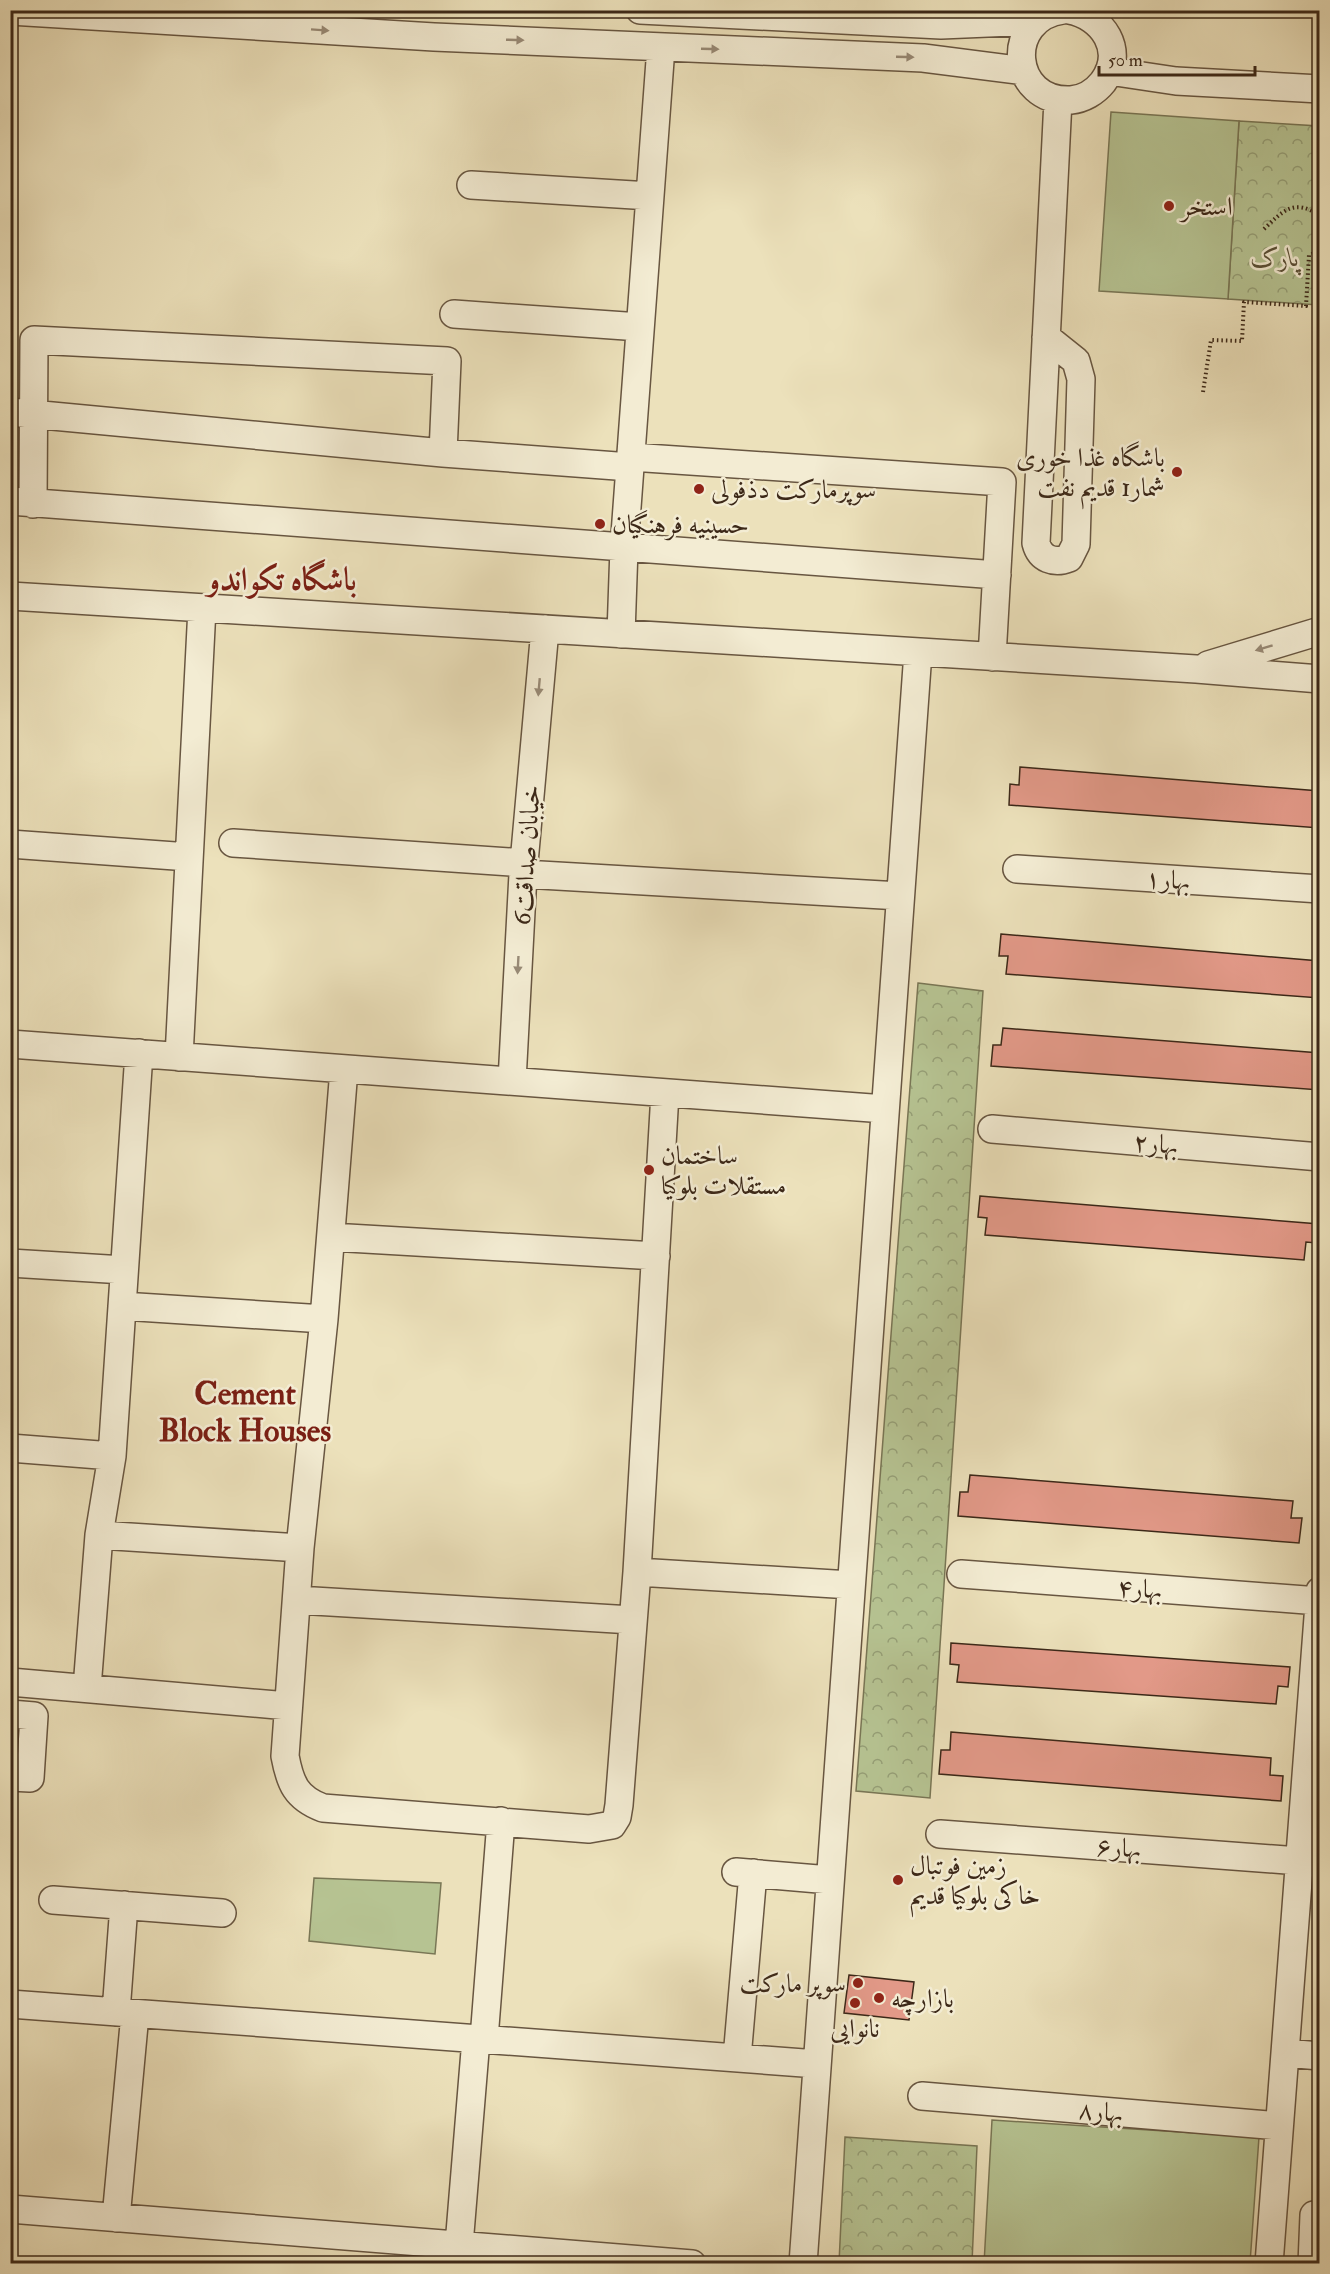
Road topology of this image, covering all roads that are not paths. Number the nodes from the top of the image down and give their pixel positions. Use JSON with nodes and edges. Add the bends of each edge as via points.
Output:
{"nodes":[{"id":1,"x":640,"y":10,"type":"edge"},
{"id":2,"x":1063,"y":10,"type":"edge"},
{"id":3,"x":1069,"y":10,"type":"edge"},
{"id":4,"x":10,"y":11,"type":"edge"},
{"id":5,"x":704,"y":12,"type":"edge"},
{"id":6,"x":906,"y":17,"type":"edge"},
{"id":7,"x":1036,"y":21,"type":"junction"},
{"id":8,"x":661,"y":46,"type":"junction"},
{"id":9,"x":1024,"y":71,"type":"junction"},
{"id":10,"x":1109,"y":71,"type":"junction"},
{"id":11,"x":1320,"y":89,"type":"edge"},
{"id":12,"x":1058,"y":100,"type":"junction"},
{"id":13,"x":471,"y":184,"type":"dead end"},
{"id":14,"x":650,"y":196,"type":"junction"},
{"id":15,"x":454,"y":314,"type":"dead end"},
{"id":16,"x":640,"y":327,"type":"junction"},
{"id":17,"x":1046,"y":337,"type":"junction"},
{"id":18,"x":22,"y":412,"type":"edge"},
{"id":19,"x":443,"y":453,"type":"junction"},
{"id":20,"x":630,"y":462,"type":"junction"},
{"id":21,"x":22,"y":503,"type":"edge"},
{"id":22,"x":624,"y":548,"type":"junction"},
{"id":23,"x":997,"y":575,"type":"junction"},
{"id":24,"x":10,"y":596,"type":"edge"},
{"id":25,"x":202,"y":608,"type":"junction"},
{"id":26,"x":544,"y":629,"type":"junction"},
{"id":27,"x":1320,"y":631,"type":"edge"},
{"id":28,"x":621,"y":634,"type":"junction"},
{"id":29,"x":918,"y":652,"type":"junction"},
{"id":30,"x":992,"y":657,"type":"junction"},
{"id":31,"x":1196,"y":669,"type":"junction"},
{"id":32,"x":1320,"y":679,"type":"edge"},
{"id":33,"x":233,"y":843,"type":"dead end"},
{"id":34,"x":10,"y":844,"type":"edge"},
{"id":35,"x":189,"y":857,"type":"junction"},
{"id":36,"x":524,"y":868,"type":"junction"},
{"id":37,"x":1017,"y":869,"type":"dead end"},
{"id":38,"x":1320,"y":889,"type":"edge"},
{"id":39,"x":900,"y":896,"type":"junction"},
{"id":40,"x":10,"y":1044,"type":"edge"},
{"id":41,"x":139,"y":1053,"type":"junction"},
{"id":42,"x":179,"y":1057,"type":"junction"},
{"id":43,"x":344,"y":1069,"type":"junction"},
{"id":44,"x":512,"y":1081,"type":"junction"},
{"id":45,"x":665,"y":1093,"type":"junction"},
{"id":46,"x":885,"y":1109,"type":"junction"},
{"id":47,"x":992,"y":1129,"type":"dead end"},
{"id":48,"x":1320,"y":1157,"type":"edge"},
{"id":49,"x":331,"y":1237,"type":"junction"},
{"id":50,"x":656,"y":1256,"type":"junction"},
{"id":51,"x":10,"y":1263,"type":"edge"},
{"id":52,"x":124,"y":1270,"type":"junction"},
{"id":53,"x":122,"y":1306,"type":"junction"},
{"id":54,"x":324,"y":1319,"type":"junction"},
{"id":55,"x":10,"y":1448,"type":"edge"},
{"id":56,"x":112,"y":1456,"type":"junction"},
{"id":57,"x":99,"y":1535,"type":"junction"},
{"id":58,"x":300,"y":1548,"type":"junction"},
{"id":59,"x":637,"y":1572,"type":"junction"},
{"id":60,"x":961,"y":1574,"type":"dead end"},
{"id":61,"x":851,"y":1585,"type":"junction"},
{"id":62,"x":1319,"y":1596,"type":"edge"},
{"id":63,"x":297,"y":1600,"type":"junction"},
{"id":64,"x":632,"y":1620,"type":"junction"},
{"id":65,"x":10,"y":1682,"type":"edge"},
{"id":66,"x":87,"y":1688,"type":"junction"},
{"id":67,"x":288,"y":1706,"type":"junction"},
{"id":68,"x":10,"y":1714,"type":"edge"},
{"id":69,"x":10,"y":1777,"type":"edge"},
{"id":70,"x":1312,"y":1786,"type":"edge"},
{"id":71,"x":501,"y":1821,"type":"junction"},
{"id":72,"x":940,"y":1834,"type":"dead end"},
{"id":73,"x":1299,"y":1861,"type":"junction"},
{"id":74,"x":830,"y":1880,"type":"junction"},
{"id":75,"x":53,"y":1900,"type":"dead end"},
{"id":76,"x":124,"y":1905,"type":"junction"},
{"id":77,"x":222,"y":1913,"type":"dead end"},
{"id":78,"x":10,"y":2004,"type":"edge"},
{"id":79,"x":125,"y":2013,"type":"junction"},
{"id":80,"x":480,"y":2039,"type":"junction"},
{"id":81,"x":1285,"y":2053,"type":"junction"},
{"id":82,"x":1320,"y":2056,"type":"edge"},
{"id":83,"x":737,"y":2058,"type":"junction"},
{"id":84,"x":817,"y":2064,"type":"junction"},
{"id":85,"x":922,"y":2096,"type":"dead end"},
{"id":86,"x":1280,"y":2126,"type":"junction"},
{"id":87,"x":10,"y":2209,"type":"edge"},
{"id":88,"x":1320,"y":2215,"type":"edge"},
{"id":89,"x":116,"y":2217,"type":"junction"},
{"id":90,"x":459,"y":2245,"type":"junction"},
{"id":91,"x":419,"y":2253,"type":"edge"},
{"id":92,"x":692,"y":2264,"type":"edge"},
{"id":93,"x":803,"y":2264,"type":"edge"},
{"id":94,"x":1269,"y":2264,"type":"edge"},
{"id":95,"x":1312,"y":2264,"type":"edge"}],
"edges":[{"from":1,"to":5,"type":"street"},
{"from":2,"to":7,"type":"street"},
{"from":3,"to":10,"type":"street","via":[[1081,12],[1104,30],[1112,57]]},
{"from":4,"to":8,"type":"street","one_way":true,"via":[[434,37]]},
{"from":5,"to":6,"type":"street"},
{"from":6,"to":7,"type":"street","via":[[941,25]]},
{"from":7,"to":9,"type":"street","via":[[1022,44]]},
{"from":8,"to":9,"type":"street","one_way":true,"via":[[923,58]]},
{"from":8,"to":14,"type":"street"},
{"from":9,"to":12,"type":"street","via":[[1041,93]]},
{"from":10,"to":11,"type":"street","via":[[1176,81]]},
{"from":10,"to":12,"type":"street","via":[[1093,92],[1079,99]]},
{"from":12,"to":17,"type":"street"},
{"from":13,"to":14,"type":"street"},
{"from":14,"to":16,"type":"street"},
{"from":15,"to":16,"type":"street"},
{"from":16,"to":20,"type":"street"},
{"from":17,"to":17,"type":"street","via":[[1036,543],[1044,557],[1061,561],[1069,558],[1076,544],[1081,379],[1076,361]]},
{"from":18,"to":19,"type":"street"},
{"from":18,"to":19,"type":"street","via":[[34,340],[447,362]]},
{"from":18,"to":21,"type":"street"},
{"from":19,"to":20,"type":"street"},
{"from":20,"to":22,"type":"street"},
{"from":20,"to":23,"type":"street","via":[[1002,482]]},
{"from":21,"to":22,"type":"street"},
{"from":22,"to":23,"type":"street"},
{"from":22,"to":28,"type":"street"},
{"from":23,"to":30,"type":"street"},
{"from":24,"to":25,"type":"street"},
{"from":25,"to":26,"type":"street"},
{"from":25,"to":35,"type":"street"},
{"from":26,"to":28,"type":"street"},
{"from":26,"to":36,"type":"street","name":"خیابان صداقت6","one_way":true},
{"from":27,"to":31,"type":"street","one_way":true},
{"from":28,"to":29,"type":"street"},
{"from":29,"to":30,"type":"street"},
{"from":29,"to":39,"type":"street"},
{"from":30,"to":31,"type":"street"},
{"from":31,"to":32,"type":"street"},
{"from":33,"to":36,"type":"street"},
{"from":34,"to":35,"type":"street"},
{"from":35,"to":42,"type":"street"},
{"from":36,"to":39,"type":"street"},
{"from":36,"to":44,"type":"street","name":"خیابان صداقت6","one_way":true},
{"from":37,"to":38,"type":"street","name":"بهار۱"},
{"from":39,"to":46,"type":"street"},
{"from":40,"to":41,"type":"street"},
{"from":41,"to":42,"type":"street"},
{"from":41,"to":52,"type":"street"},
{"from":42,"to":43,"type":"street"},
{"from":43,"to":44,"type":"street"},
{"from":43,"to":49,"type":"street"},
{"from":44,"to":45,"type":"street"},
{"from":45,"to":46,"type":"street"},
{"from":45,"to":50,"type":"street"},
{"from":46,"to":61,"type":"street"},
{"from":47,"to":48,"type":"street","name":"بهار۲"},
{"from":49,"to":50,"type":"street"},
{"from":49,"to":54,"type":"street"},
{"from":50,"to":59,"type":"street"},
{"from":51,"to":52,"type":"street"},
{"from":52,"to":53,"type":"street"},
{"from":53,"to":54,"type":"street"},
{"from":53,"to":56,"type":"street"},
{"from":54,"to":58,"type":"street"},
{"from":55,"to":56,"type":"street"},
{"from":56,"to":57,"type":"street"},
{"from":57,"to":58,"type":"street"},
{"from":57,"to":66,"type":"street"},
{"from":58,"to":63,"type":"street"},
{"from":59,"to":61,"type":"street"},
{"from":59,"to":64,"type":"street"},
{"from":60,"to":62,"type":"street","name":"بهار۴"},
{"from":61,"to":74,"type":"street"},
{"from":62,"to":70,"type":"street"},
{"from":63,"to":64,"type":"street"},
{"from":63,"to":67,"type":"street"},
{"from":64,"to":71,"type":"street","via":[[619,1805],[612,1825],[589,1829]]},
{"from":65,"to":66,"type":"street"},
{"from":66,"to":67,"type":"street"},
{"from":67,"to":71,"type":"street","via":[[288,1774],[297,1792],[310,1803],[323,1808]]},
{"from":68,"to":69,"type":"street","via":[[34,1716],[30,1778]]},
{"from":70,"to":73,"type":"street"},
{"from":71,"to":80,"type":"street"},
{"from":72,"to":73,"type":"street","name":"بهار۶"},
{"from":73,"to":81,"type":"street"},
{"from":74,"to":83,"type":"street","via":[[745,1873]]},
{"from":74,"to":84,"type":"street"},
{"from":75,"to":76,"type":"street"},
{"from":76,"to":77,"type":"street"},
{"from":76,"to":79,"type":"street"},
{"from":78,"to":79,"type":"street"},
{"from":79,"to":80,"type":"street"},
{"from":79,"to":89,"type":"street"},
{"from":80,"to":83,"type":"street"},
{"from":80,"to":90,"type":"street"},
{"from":81,"to":82,"type":"street"},
{"from":81,"to":86,"type":"street"},
{"from":83,"to":84,"type":"street"},
{"from":84,"to":93,"type":"street"},
{"from":85,"to":86,"type":"street","name":"بهار۸"},
{"from":86,"to":94,"type":"street"},
{"from":87,"to":89,"type":"street"},
{"from":88,"to":95,"type":"street","via":[[1314,2215]]},
{"from":89,"to":91,"type":"street"},
{"from":90,"to":91,"type":"street"},
{"from":90,"to":92,"type":"street"}]}
